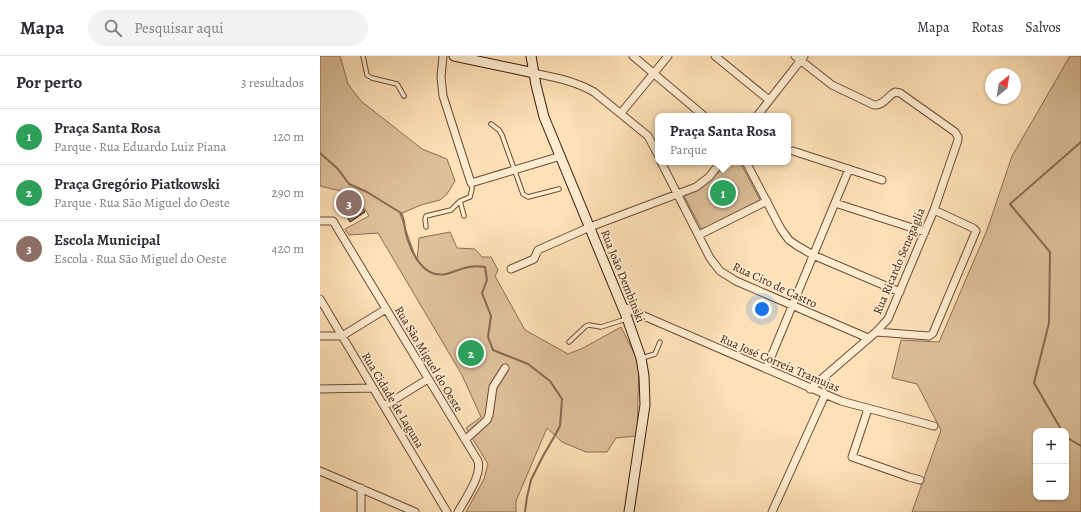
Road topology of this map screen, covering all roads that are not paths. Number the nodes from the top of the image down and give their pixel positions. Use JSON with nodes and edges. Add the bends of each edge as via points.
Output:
{"nodes":[{"id":1,"x":363,"y":56,"type":"edge"},
{"id":2,"x":443,"y":56,"type":"edge"},
{"id":3,"x":454,"y":56,"type":"edge"},
{"id":4,"x":531,"y":56,"type":"edge"},
{"id":5,"x":633,"y":56,"type":"edge"},
{"id":6,"x":668,"y":56,"type":"edge"},
{"id":7,"x":715,"y":56,"type":"edge"},
{"id":8,"x":800,"y":57,"type":"edge"},
{"id":9,"x":534,"y":73,"type":"junction"},
{"id":10,"x":654,"y":73,"type":"junction"},
{"id":11,"x":404,"y":96,"type":"dead end"},
{"id":12,"x":769,"y":100,"type":"junction"},
{"id":13,"x":621,"y":113,"type":"junction"},
{"id":14,"x":701,"y":113,"type":"edge"},
{"id":15,"x":759,"y":113,"type":"edge"},
{"id":16,"x":491,"y":124,"type":"dead end"},
{"id":17,"x":655,"y":149,"type":"edge"},
{"id":18,"x":793,"y":151,"type":"dead end"},
{"id":19,"x":561,"y":156,"type":"junction"},
{"id":20,"x":664,"y":165,"type":"edge"},
{"id":21,"x":719,"y":165,"type":"edge"},
{"id":22,"x":748,"y":165,"type":"edge"},
{"id":23,"x":515,"y":170,"type":"junction"},
{"id":24,"x":849,"y":170,"type":"junction"},
{"id":25,"x":882,"y":180,"type":"dead end"},
{"id":26,"x":471,"y":183,"type":"junction"},
{"id":27,"x":559,"y":189,"type":"dead end"},
{"id":28,"x":678,"y":194,"type":"junction"},
{"id":29,"x":460,"y":201,"type":"junction"},
{"id":30,"x":766,"y":201,"type":"junction"},
{"id":31,"x":835,"y":203,"type":"junction"},
{"id":32,"x":934,"y":210,"type":"junction"},
{"id":33,"x":464,"y":216,"type":"dead end"},
{"id":34,"x":320,"y":221,"type":"edge"},
{"id":35,"x":426,"y":228,"type":"dead end"},
{"id":36,"x":590,"y":228,"type":"junction"},
{"id":37,"x":925,"y":232,"type":"junction"},
{"id":38,"x":699,"y":235,"type":"junction"},
{"id":39,"x":813,"y":255,"type":"junction"},
{"id":40,"x":511,"y":269,"type":"dead end"},
{"id":41,"x":900,"y":292,"type":"junction"},
{"id":42,"x":320,"y":299,"type":"edge"},
{"id":43,"x":792,"y":306,"type":"junction"},
{"id":44,"x":623,"y":307,"type":"junction"},
{"id":45,"x":386,"y":309,"type":"junction"},
{"id":46,"x":627,"y":318,"type":"junction"},
{"id":47,"x":876,"y":332,"type":"junction"},
{"id":48,"x":320,"y":336,"type":"edge"},
{"id":49,"x":342,"y":336,"type":"junction"},
{"id":50,"x":868,"y":338,"type":"junction"},
{"id":51,"x":569,"y":342,"type":"dead end"},
{"id":52,"x":660,"y":342,"type":"dead end"},
{"id":53,"x":641,"y":358,"type":"junction"},
{"id":54,"x":506,"y":368,"type":"dead end"},
{"id":55,"x":766,"y":369,"type":"junction"},
{"id":56,"x":428,"y":379,"type":"junction"},
{"id":57,"x":373,"y":388,"type":"junction"},
{"id":58,"x":320,"y":389,"type":"edge"},
{"id":59,"x":810,"y":389,"type":"junction"},
{"id":60,"x":825,"y":395,"type":"junction"},
{"id":61,"x":384,"y":406,"type":"junction"},
{"id":62,"x":868,"y":409,"type":"junction"},
{"id":63,"x":934,"y":426,"type":"dead end"},
{"id":64,"x":466,"y":440,"type":"junction"},
{"id":65,"x":320,"y":471,"type":"edge"},
{"id":66,"x":920,"y":480,"type":"dead end"},
{"id":67,"x":361,"y":488,"type":"junction"},
{"id":68,"x":361,"y":512,"type":"edge"},
{"id":69,"x":414,"y":512,"type":"edge"},
{"id":70,"x":447,"y":512,"type":"edge"},
{"id":71,"x":458,"y":512,"type":"edge"},
{"id":72,"x":629,"y":512,"type":"edge"},
{"id":73,"x":772,"y":512,"type":"edge"}],
"edges":[{"from":1,"to":11,"type":"lane","via":[[367,76],[397,84]]},
{"from":2,"to":26,"type":"street","via":[[443,96]]},
{"from":3,"to":9,"type":"main road"},
{"from":4,"to":9,"type":"main road","name":"Rua João Dembinski"},
{"from":5,"to":10,"type":"street"},
{"from":6,"to":10,"type":"street"},
{"from":7,"to":12,"type":"street"},
{"from":8,"to":12,"type":"street"},
{"from":8,"to":32,"type":"street","name":"Rua Ricardo Senegaglia","via":[[832,85],[874,105],[882,103],[895,92],[900,93],[954,132],[958,137],[957,143]]},
{"from":9,"to":13,"type":"street","via":[[586,87]]},
{"from":9,"to":19,"type":"main road","name":"Rua João Dembinski","via":[[544,117]]},
{"from":10,"to":13,"type":"street"},
{"from":10,"to":14,"type":"street"},
{"from":12,"to":15,"type":"street"},
{"from":13,"to":17,"type":"street","via":[[648,136]]},
{"from":16,"to":23,"type":"lane","via":[[499,130]]},
{"from":18,"to":24,"type":"street"},
{"from":19,"to":23,"type":"street"},
{"from":19,"to":36,"type":"main road","name":"Rua João Dembinski"},
{"from":20,"to":28,"type":"street","name":"Rua Ciro de Castro"},
{"from":21,"to":28,"type":"street","via":[[703,182]]},
{"from":22,"to":30,"type":"street"},
{"from":23,"to":26,"type":"street"},
{"from":23,"to":27,"type":"lane","via":[[523,194],[528,197]]},
{"from":24,"to":25,"type":"street"},
{"from":24,"to":31,"type":"street"},
{"from":26,"to":29,"type":"lane","via":[[470,197]]},
{"from":28,"to":36,"type":"street"},
{"from":28,"to":38,"type":"street","name":"Rua Ciro de Castro"},
{"from":29,"to":33,"type":"lane"},
{"from":29,"to":35,"type":"lane","via":[[450,210],[426,216]]},
{"from":30,"to":38,"type":"street"},
{"from":30,"to":39,"type":"street","via":[[789,240]]},
{"from":31,"to":37,"type":"street"},
{"from":31,"to":39,"type":"street"},
{"from":32,"to":37,"type":"street","name":"Rua Ricardo Senegaglia"},
{"from":32,"to":47,"type":"street","via":[[976,231],[933,333],[929,336]]},
{"from":34,"to":45,"type":"street","name":"Rua São Miguel do Oeste","via":[[333,220]]},
{"from":36,"to":40,"type":"street","via":[[538,250],[534,260]]},
{"from":36,"to":44,"type":"main road","name":"Rua João Dembinski"},
{"from":37,"to":41,"type":"street","name":"Rua Ricardo Senegaglia"},
{"from":38,"to":43,"type":"street","name":"Rua Ciro de Castro","via":[[710,258],[720,271]]},
{"from":39,"to":41,"type":"street"},
{"from":39,"to":43,"type":"street"},
{"from":41,"to":47,"type":"street","name":"Rua Ricardo Senegaglia","via":[[888,319]]},
{"from":42,"to":49,"type":"street","name":"Rua Cidade de Laguna"},
{"from":43,"to":50,"type":"street","name":"Rua Ciro de Castro"},
{"from":43,"to":55,"type":"street"},
{"from":44,"to":46,"type":"main road","name":"Rua João Dembinski"},
{"from":44,"to":55,"type":"street","name":"Rua José Correia Tramujas"},
{"from":45,"to":49,"type":"street"},
{"from":45,"to":56,"type":"street","name":"Rua São Miguel do Oeste"},
{"from":46,"to":51,"type":"lane","via":[[601,327],[586,326]]},
{"from":46,"to":53,"type":"main road","name":"Rua João Dembinski"},
{"from":47,"to":50,"type":"street","name":"Rua Ricardo Senegaglia"},
{"from":48,"to":49,"type":"street"},
{"from":49,"to":57,"type":"street","name":"Rua Cidade de Laguna"},
{"from":50,"to":59,"type":"street","name":"Rua Ricardo Senegaglia"},
{"from":52,"to":53,"type":"lane","via":[[655,354]]},
{"from":53,"to":72,"type":"main road","name":"Rua João Dembinski","via":[[645,405]]},
{"from":54,"to":64,"type":"street","via":[[492,391],[487,420]]},
{"from":55,"to":59,"type":"street","name":"Rua José Correia Tramujas"},
{"from":56,"to":61,"type":"street"},
{"from":56,"to":64,"type":"street","name":"Rua São Miguel do Oeste"},
{"from":57,"to":58,"type":"street"},
{"from":57,"to":61,"type":"street","name":"Rua Cidade de Laguna"},
{"from":59,"to":60,"type":"street","name":"Rua José Correia Tramujas"},
{"from":60,"to":62,"type":"street","name":"Rua José Correia Tramujas"},
{"from":60,"to":73,"type":"street"},
{"from":61,"to":70,"type":"street","name":"Rua Cidade de Laguna"},
{"from":62,"to":63,"type":"street","name":"Rua José Correia Tramujas"},
{"from":62,"to":66,"type":"street","via":[[852,457]]},
{"from":64,"to":71,"type":"street","name":"Rua São Miguel do Oeste","via":[[478,462],[479,472]]},
{"from":65,"to":67,"type":"street"},
{"from":67,"to":68,"type":"street"},
{"from":67,"to":69,"type":"street"}]}
